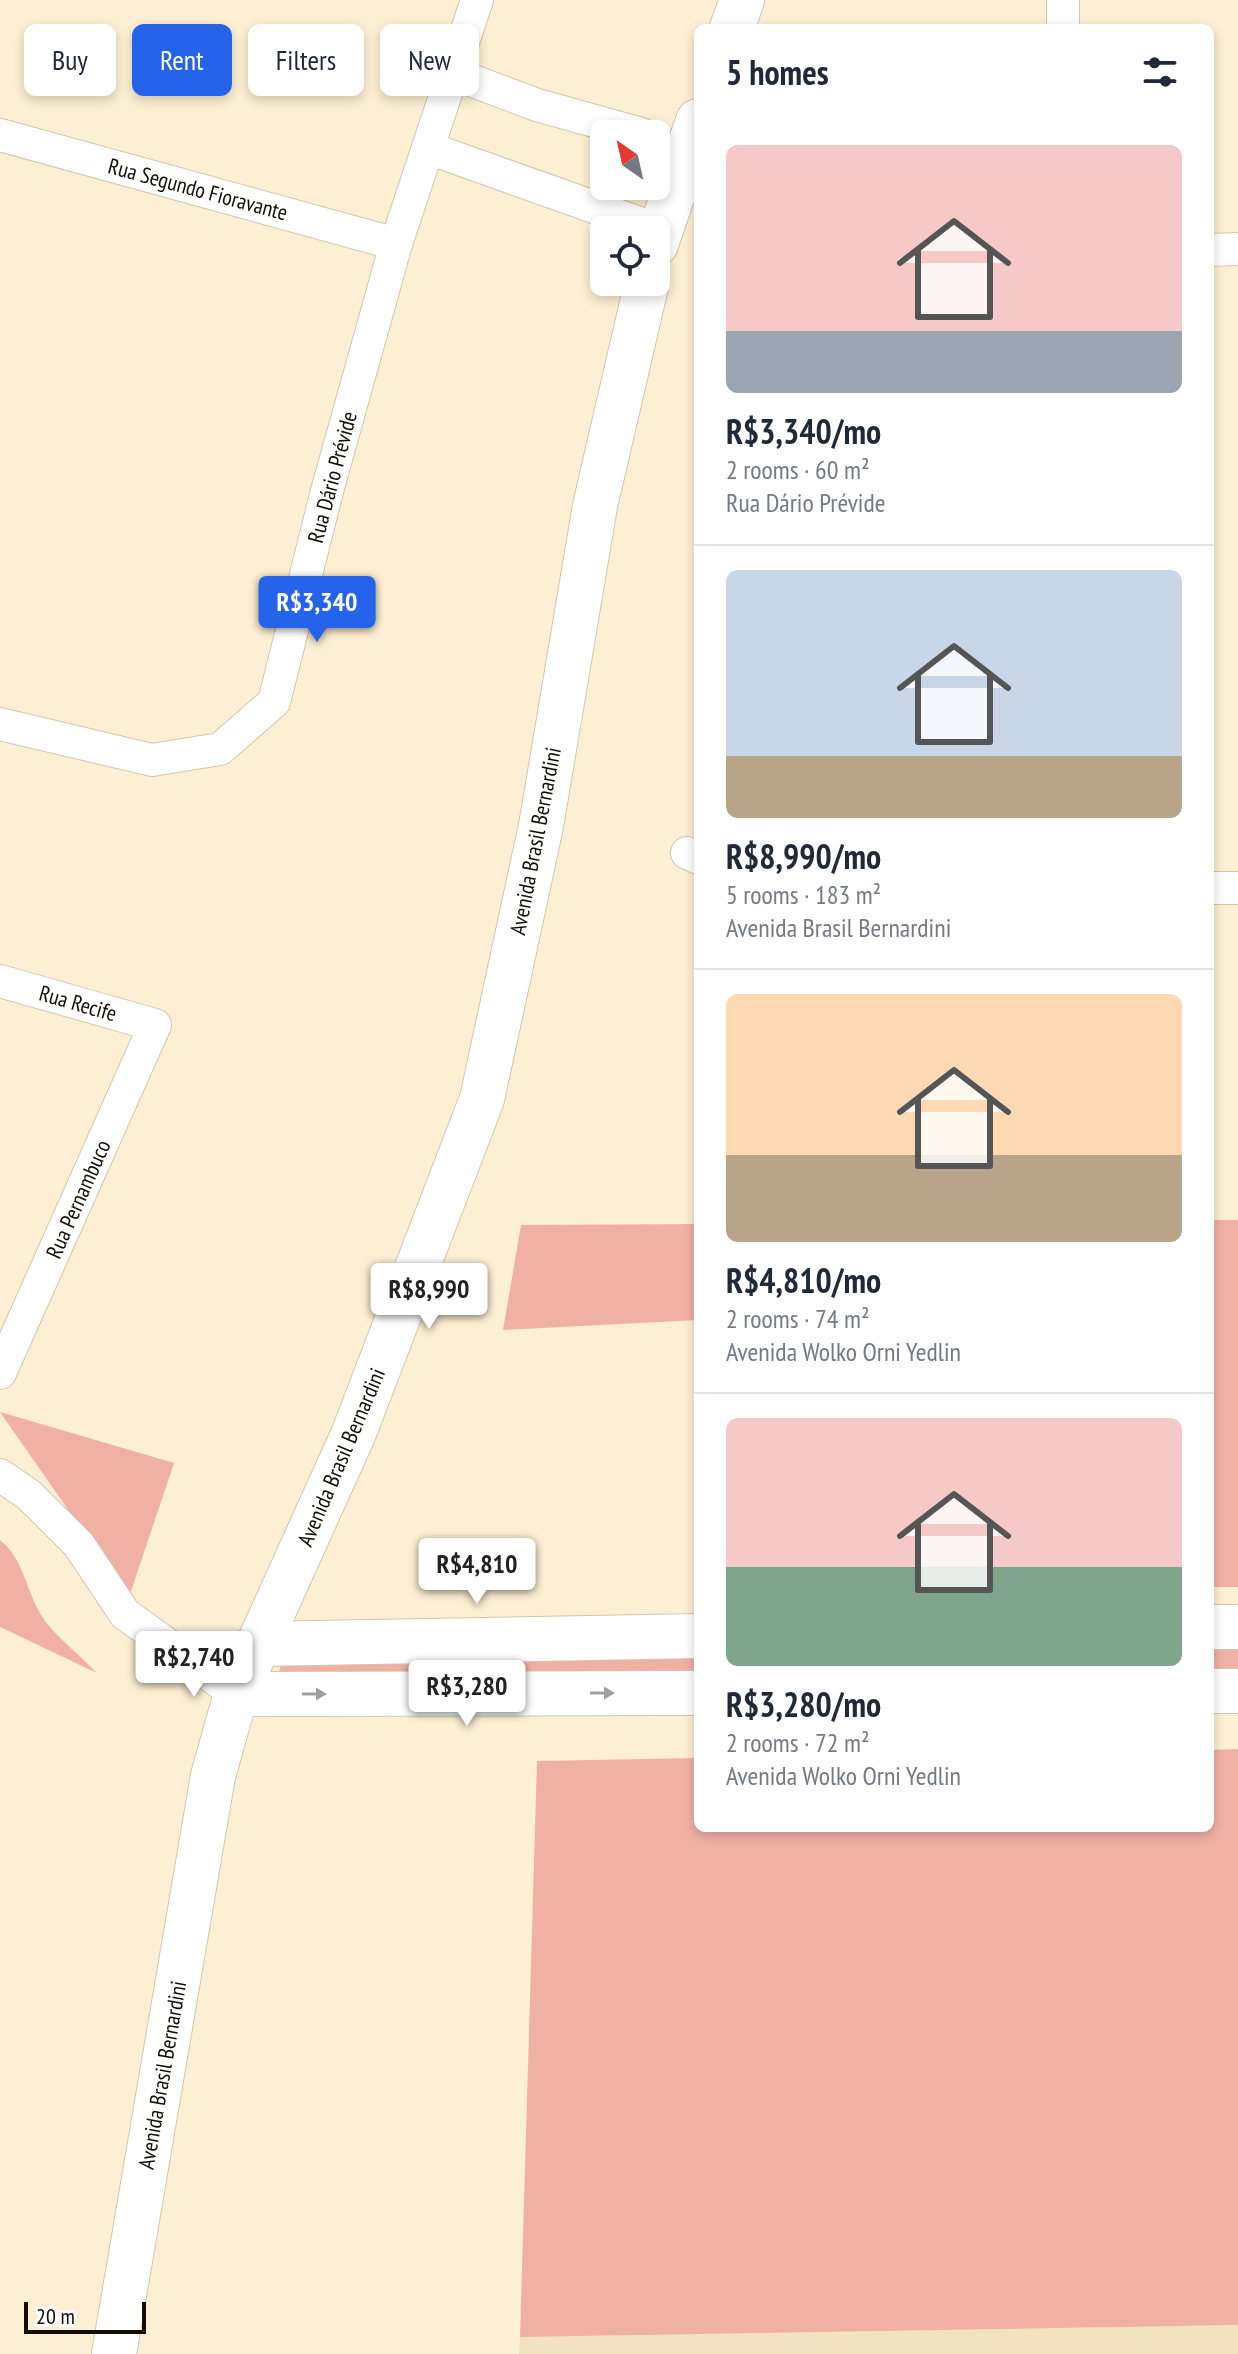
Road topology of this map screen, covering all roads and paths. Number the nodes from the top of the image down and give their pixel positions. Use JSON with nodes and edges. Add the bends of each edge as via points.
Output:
{"nodes":[{"id":1,"x":477,"y":0,"type":"edge"},
{"id":2,"x":742,"y":0,"type":"edge"},
{"id":3,"x":1063,"y":0,"type":"edge"},
{"id":4,"x":469,"y":24,"type":"edge"},
{"id":5,"x":733,"y":24,"type":"edge"},
{"id":6,"x":1063,"y":24,"type":"edge"},
{"id":7,"x":479,"y":83,"type":"edge"},
{"id":8,"x":445,"y":96,"type":"edge"},
{"id":9,"x":591,"y":120,"type":"edge"},
{"id":10,"x":0,"y":135,"type":"edge"},
{"id":11,"x":681,"y":136,"type":"edge"},
{"id":12,"x":428,"y":148,"type":"junction"},
{"id":13,"x":604,"y":216,"type":"edge"},
{"id":14,"x":663,"y":216,"type":"edge"},
{"id":15,"x":396,"y":244,"type":"junction"},
{"id":16,"x":1238,"y":249,"type":"edge"},
{"id":17,"x":1214,"y":250,"type":"edge"},
{"id":18,"x":644,"y":296,"type":"edge"},
{"id":19,"x":0,"y":724,"type":"edge"},
{"id":20,"x":1214,"y":888,"type":"edge"},
{"id":21,"x":1238,"y":888,"type":"edge"},
{"id":22,"x":0,"y":981,"type":"edge"},
{"id":23,"x":155,"y":1025,"type":"joint"},
{"id":24,"x":0,"y":1373,"type":"edge"},
{"id":25,"x":0,"y":1475,"type":"edge"},
{"id":26,"x":1214,"y":1627,"type":"edge"},
{"id":27,"x":1238,"y":1627,"type":"edge"},
{"id":28,"x":694,"y":1636,"type":"edge"},
{"id":29,"x":258,"y":1644,"type":"junction"},
{"id":30,"x":185,"y":1658,"type":"junction"},
{"id":31,"x":1214,"y":1691,"type":"edge"},
{"id":32,"x":1238,"y":1691,"type":"edge"},
{"id":33,"x":694,"y":1693,"type":"edge"},
{"id":34,"x":236,"y":1694,"type":"junction"},
{"id":35,"x":114,"y":2354,"type":"edge"}],
"edges":[{"from":1,"to":4,"type":"street","name":"Rua Dário Prévide"},
{"from":2,"to":5,"type":"street"},
{"from":3,"to":6,"type":"street"},
{"from":7,"to":9,"type":"street"},
{"from":8,"to":12,"type":"street","name":"Rua Dário Prévide"},
{"from":10,"to":15,"type":"street","name":"Rua Segundo Fioravante"},
{"from":11,"to":14,"type":"street"},
{"from":12,"to":13,"type":"street"},
{"from":12,"to":15,"type":"street","name":"Rua Dário Prévide"},
{"from":15,"to":19,"type":"street","name":"Rua Dário Prévide","via":[[274,702],[220,749],[152,760]]},
{"from":16,"to":17,"type":"street"},
{"from":18,"to":29,"type":"street","name":"Avenida Brasil Bernardini","via":[[595,506],[541,826],[482,1099],[353,1435]]},
{"from":20,"to":21,"type":"street"},
{"from":22,"to":23,"type":"street","name":"Rua Recife"},
{"from":23,"to":24,"type":"street","name":"Rua Pernambuco"},
{"from":25,"to":30,"type":"street","via":[[29,1495],[79,1545],[125,1614]]},
{"from":26,"to":27,"type":"street"},
{"from":28,"to":29,"type":"street"},
{"from":29,"to":30,"type":"street"},
{"from":29,"to":34,"type":"street","name":"Avenida Brasil Bernardini"},
{"from":30,"to":34,"type":"street"},
{"from":31,"to":32,"type":"street"},
{"from":34,"to":33,"type":"street","one_way":true},
{"from":34,"to":35,"type":"street","name":"Avenida Brasil Bernardini","via":[[213,1776]]}]}
